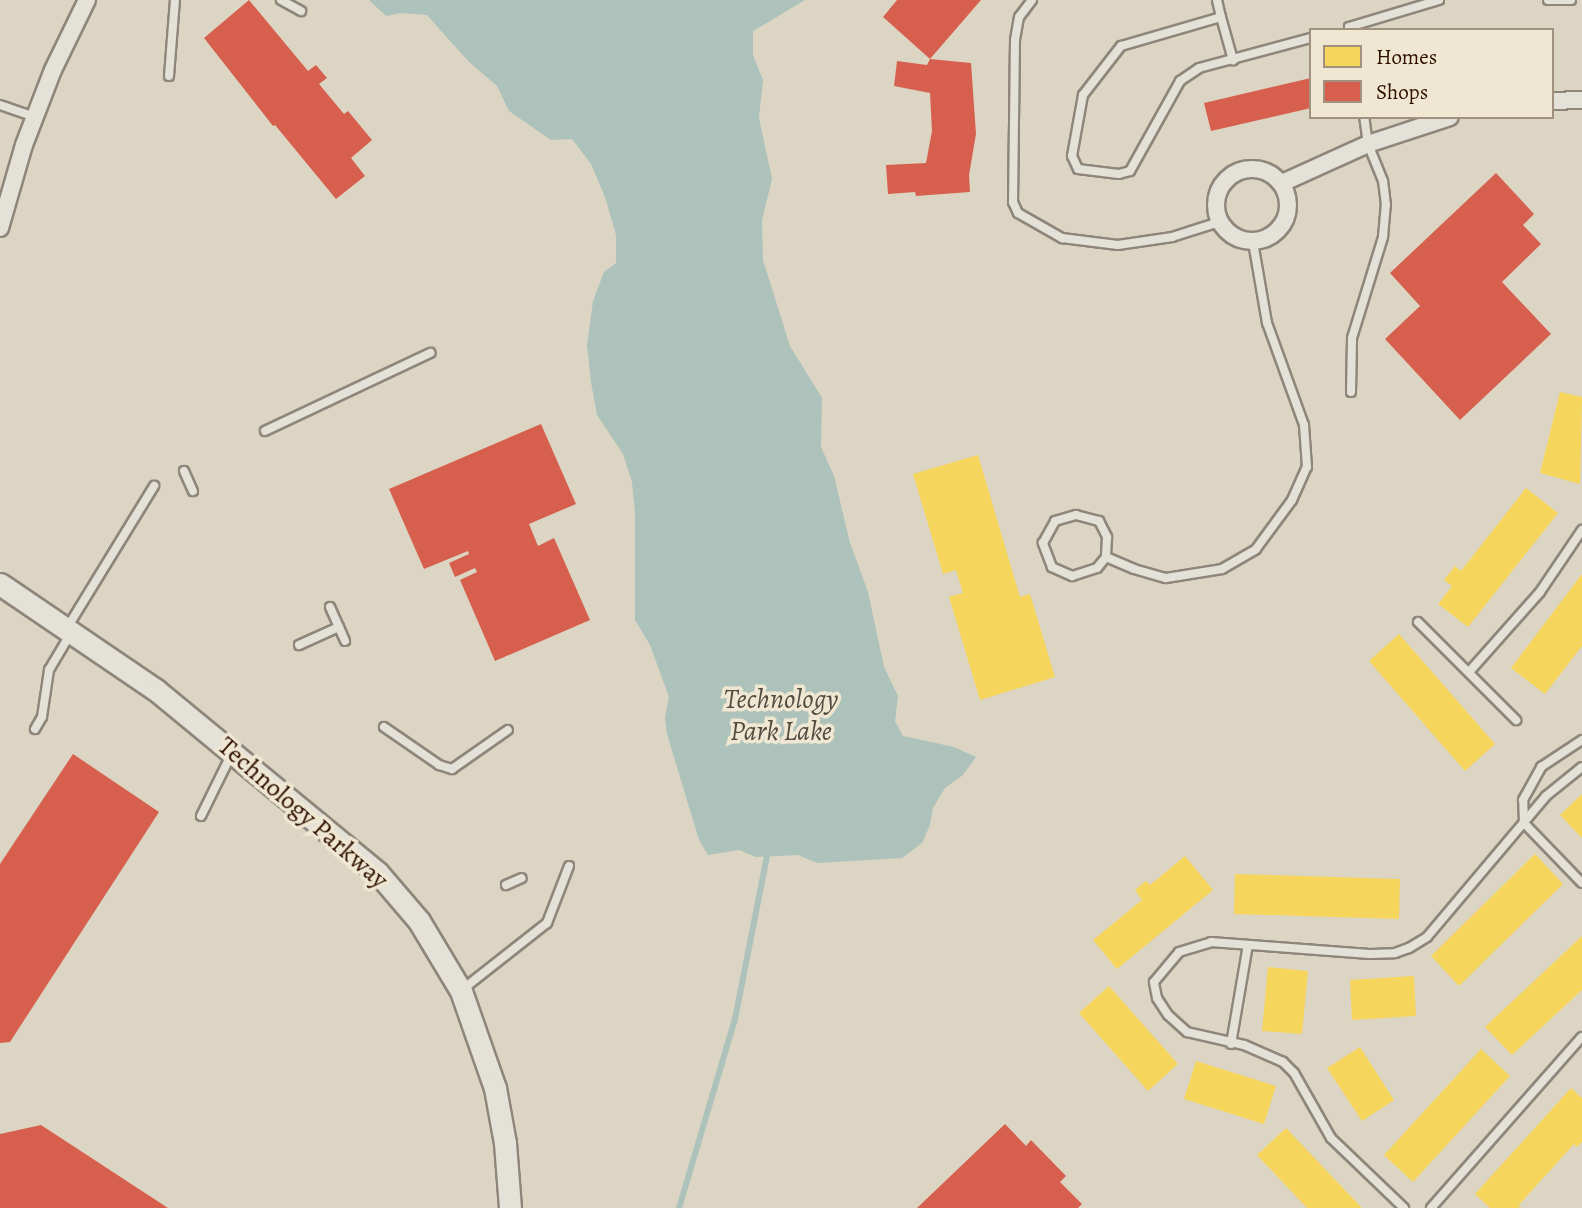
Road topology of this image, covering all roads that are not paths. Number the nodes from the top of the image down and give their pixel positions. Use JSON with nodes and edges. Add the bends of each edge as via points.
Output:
{"nodes":[{"id":1,"x":175,"y":0,"type":"edge"},
{"id":2,"x":281,"y":0,"type":"edge"},
{"id":3,"x":1032,"y":0,"type":"edge"},
{"id":4,"x":1217,"y":0,"type":"edge"},
{"id":5,"x":1439,"y":0,"type":"edge"},
{"id":6,"x":1548,"y":0,"type":"edge"},
{"id":7,"x":1571,"y":0,"type":"edge"},
{"id":8,"x":86,"y":1,"type":"edge"},
{"id":9,"x":300,"y":11,"type":"dead end"},
{"id":10,"x":1221,"y":17,"type":"junction"},
{"id":11,"x":1350,"y":28,"type":"edge"},
{"id":12,"x":1309,"y":39,"type":"edge"},
{"id":13,"x":1233,"y":60,"type":"junction"},
{"id":14,"x":169,"y":76,"type":"dead end"},
{"id":15,"x":1582,"y":100,"type":"edge"},
{"id":16,"x":1554,"y":101,"type":"edge"},
{"id":17,"x":0,"y":105,"type":"edge"},
{"id":18,"x":35,"y":117,"type":"junction"},
{"id":19,"x":1364,"y":119,"type":"edge"},
{"id":20,"x":1444,"y":119,"type":"edge"},
{"id":21,"x":1368,"y":144,"type":"junction"},
{"id":22,"x":1282,"y":183,"type":"junction"},
{"id":23,"x":4,"y":189,"type":"edge"},
{"id":24,"x":1219,"y":222,"type":"junction"},
{"id":25,"x":0,"y":228,"type":"edge"},
{"id":26,"x":1253,"y":242,"type":"junction"},
{"id":27,"x":430,"y":353,"type":"dead end"},
{"id":28,"x":1351,"y":392,"type":"dead end"},
{"id":29,"x":265,"y":431,"type":"dead end"},
{"id":30,"x":184,"y":471,"type":"dead end"},
{"id":31,"x":154,"y":485,"type":"dead end"},
{"id":32,"x":193,"y":491,"type":"dead end"},
{"id":33,"x":1582,"y":530,"type":"edge"},
{"id":34,"x":1106,"y":557,"type":"junction"},
{"id":35,"x":0,"y":584,"type":"edge"},
{"id":36,"x":330,"y":607,"type":"dead end"},
{"id":37,"x":1418,"y":622,"type":"dead end"},
{"id":38,"x":339,"y":627,"type":"junction"},
{"id":39,"x":70,"y":629,"type":"junction"},
{"id":40,"x":345,"y":641,"type":"dead end"},
{"id":41,"x":299,"y":645,"type":"dead end"},
{"id":42,"x":1469,"y":672,"type":"junction"},
{"id":43,"x":1516,"y":720,"type":"dead end"},
{"id":44,"x":384,"y":727,"type":"dead end"},
{"id":45,"x":35,"y":729,"type":"dead end"},
{"id":46,"x":508,"y":730,"type":"dead end"},
{"id":47,"x":1582,"y":740,"type":"edge"},
{"id":48,"x":232,"y":752,"type":"junction"},
{"id":49,"x":1582,"y":767,"type":"edge"},
{"id":50,"x":201,"y":816,"type":"dead end"},
{"id":51,"x":1524,"y":823,"type":"junction"},
{"id":52,"x":569,"y":866,"type":"dead end"},
{"id":53,"x":522,"y":878,"type":"dead end"},
{"id":54,"x":1582,"y":883,"type":"edge"},
{"id":55,"x":506,"y":885,"type":"dead end"},
{"id":56,"x":1248,"y":945,"type":"junction"},
{"id":57,"x":461,"y":990,"type":"junction"},
{"id":58,"x":1582,"y":1037,"type":"edge"},
{"id":59,"x":1231,"y":1044,"type":"junction"},
{"id":60,"x":509,"y":1208,"type":"edge"},
{"id":61,"x":1404,"y":1208,"type":"edge"},
{"id":62,"x":1431,"y":1208,"type":"edge"}],
"edges":[{"from":1,"to":14,"type":"lane"},
{"from":2,"to":9,"type":"lane"},
{"from":3,"to":24,"type":"lane","via":[[1019,17],[1015,40],[1013,202],[1018,213],[1062,238],[1118,245],[1172,237]]},
{"from":4,"to":10,"type":"lane"},
{"from":5,"to":11,"type":"lane"},
{"from":6,"to":7,"type":"lane"},
{"from":8,"to":18,"type":"street"},
{"from":10,"to":13,"type":"lane"},
{"from":10,"to":13,"type":"lane","via":[[1121,46],[1083,95],[1072,156],[1078,169],[1129,171],[1180,81],[1199,68]]},
{"from":12,"to":13,"type":"lane"},
{"from":15,"to":16,"type":"street"},
{"from":17,"to":18,"type":"lane"},
{"from":18,"to":23,"type":"street"},
{"from":19,"to":21,"type":"lane"},
{"from":20,"to":21,"type":"street"},
{"from":21,"to":22,"type":"street"},
{"from":21,"to":28,"type":"lane","via":[[1383,181],[1386,205],[1383,237],[1352,338]]},
{"from":22,"to":24,"type":"street","via":[[1267,171],[1250,168],[1232,173],[1219,186],[1214,204]]},
{"from":22,"to":26,"type":"street","via":[[1288,198],[1281,228]]},
{"from":23,"to":25,"type":"street"},
{"from":24,"to":26,"type":"street","via":[[1239,240]]},
{"from":26,"to":34,"type":"lane","via":[[1268,323],[1304,425],[1307,467],[1292,500],[1256,549],[1222,569],[1166,578]]},
{"from":27,"to":29,"type":"lane"},
{"from":30,"to":32,"type":"lane"},
{"from":31,"to":39,"type":"lane"},
{"from":33,"to":42,"type":"lane","via":[[1540,592]]},
{"from":34,"to":34,"type":"lane","via":[[1107,537],[1098,521],[1076,515],[1055,521],[1043,542],[1052,567],[1072,576],[1097,568]]},
{"from":35,"to":39,"type":"street","name":"Technology Parkway"},
{"from":36,"to":38,"type":"lane"},
{"from":37,"to":42,"type":"lane"},
{"from":38,"to":40,"type":"lane"},
{"from":38,"to":41,"type":"lane"},
{"from":39,"to":45,"type":"lane","via":[[49,670],[42,716]]},
{"from":39,"to":48,"type":"street","name":"Technology Parkway"},
{"from":42,"to":43,"type":"lane"},
{"from":44,"to":46,"type":"lane","via":[[452,769]]},
{"from":47,"to":51,"type":"lane","via":[[1541,767],[1523,800]]},
{"from":48,"to":50,"type":"lane"},
{"from":48,"to":57,"type":"street","name":"Technology Parkway","via":[[378,873],[419,921]]},
{"from":49,"to":51,"type":"lane","via":[[1546,796]]},
{"from":51,"to":54,"type":"lane"},
{"from":51,"to":56,"type":"lane","via":[[1427,937],[1409,948],[1370,954]]},
{"from":52,"to":57,"type":"lane","via":[[547,923]]},
{"from":53,"to":55,"type":"lane"},
{"from":56,"to":59,"type":"lane"},
{"from":56,"to":59,"type":"lane","via":[[1195,945],[1179,952],[1154,982],[1168,1015],[1187,1032]]},
{"from":57,"to":60,"type":"street","name":"Technology Parkway","via":[[495,1088],[505,1143]]},
{"from":58,"to":62,"type":"lane"},
{"from":59,"to":61,"type":"lane","via":[[1283,1062],[1331,1138]]}]}
